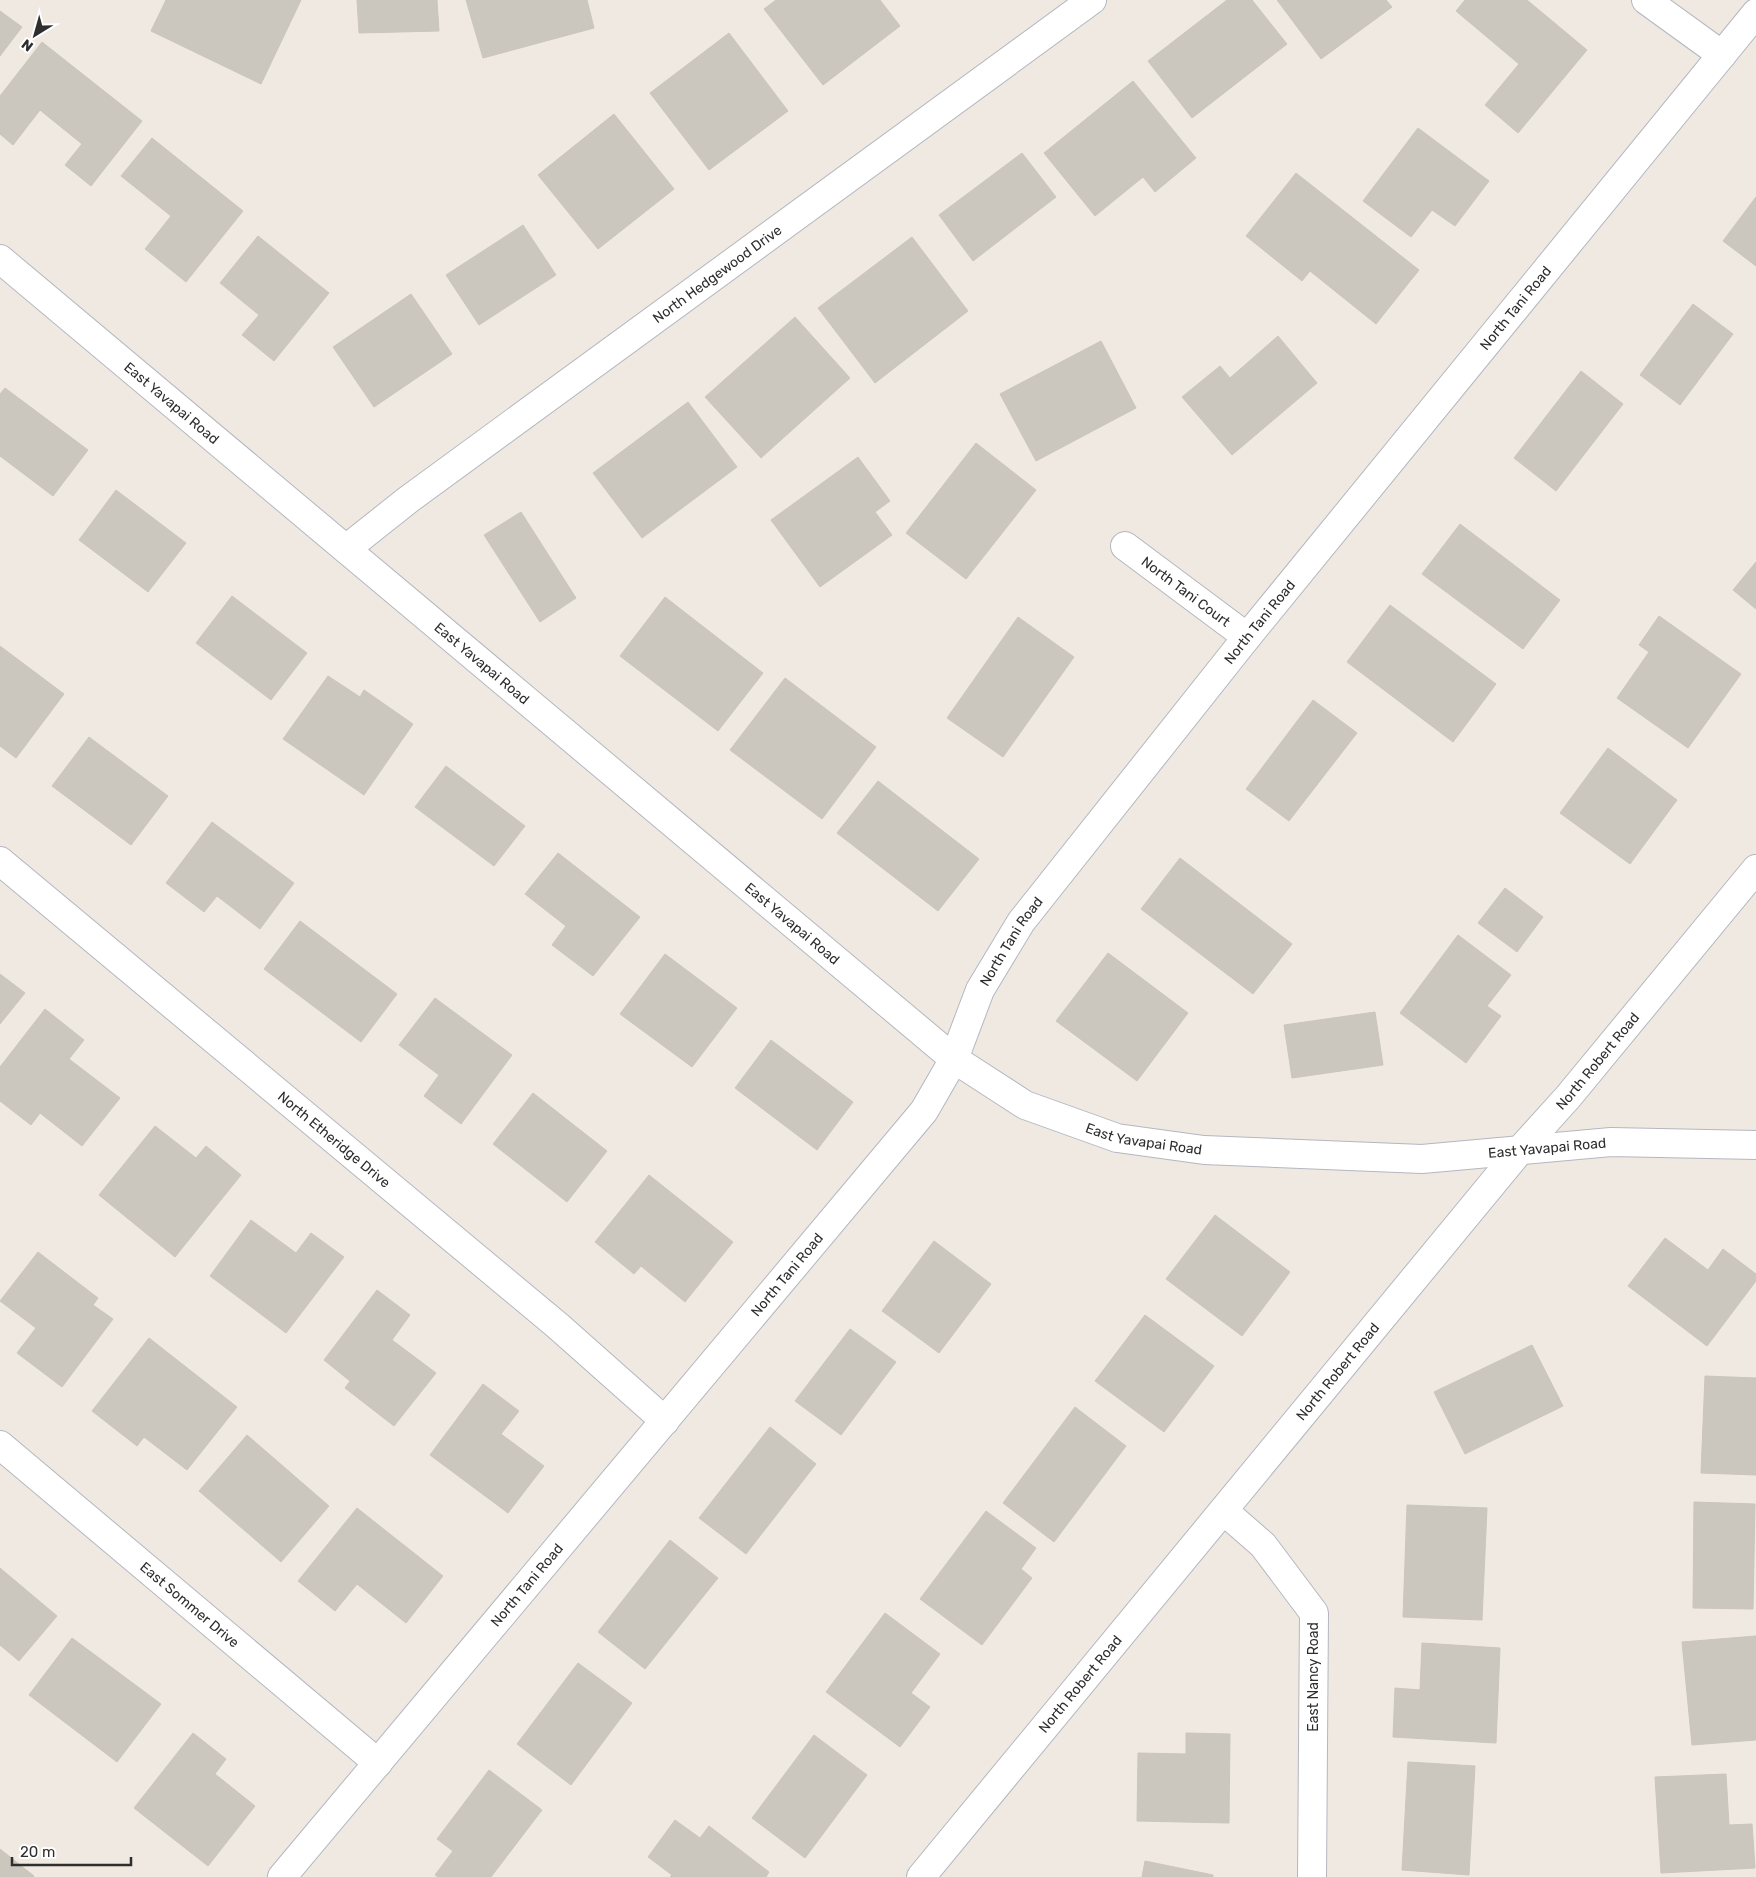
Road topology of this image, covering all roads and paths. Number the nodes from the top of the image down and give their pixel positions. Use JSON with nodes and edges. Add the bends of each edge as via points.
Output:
{"nodes":[{"id":1,"x":1092,"y":0,"type":"edge"},
{"id":2,"x":1646,"y":0,"type":"edge"},
{"id":3,"x":1756,"y":13,"type":"edge"},
{"id":4,"x":1722,"y":55,"type":"junction"},
{"id":5,"x":0,"y":259,"type":"edge"},
{"id":6,"x":1125,"y":546,"type":"dead end"},
{"id":7,"x":346,"y":549,"type":"junction"},
{"id":8,"x":1247,"y":637,"type":"junction"},
{"id":9,"x":0,"y":861,"type":"edge"},
{"id":10,"x":1756,"y":869,"type":"edge"},
{"id":11,"x":954,"y":1059,"type":"junction"},
{"id":12,"x":1756,"y":1144,"type":"edge"},
{"id":13,"x":1521,"y":1149,"type":"junction"},
{"id":14,"x":665,"y":1421,"type":"junction"},
{"id":15,"x":0,"y":1445,"type":"edge"},
{"id":16,"x":1224,"y":1511,"type":"junction"},
{"id":17,"x":378,"y":1763,"type":"junction"},
{"id":18,"x":282,"y":1877,"type":"edge"},
{"id":19,"x":921,"y":1877,"type":"edge"},
{"id":20,"x":1312,"y":1877,"type":"edge"}],
"edges":[{"from":1,"to":7,"type":"street","name":"North Hedgewood Drive","via":[[409,499]]},
{"from":2,"to":4,"type":"street"},
{"from":3,"to":4,"type":"street","name":"North Tani Road"},
{"from":4,"to":8,"type":"street","name":"North Tani Road"},
{"from":5,"to":7,"type":"street","name":"East Yavapai Road"},
{"from":6,"to":8,"type":"street","name":"North Tani Court"},
{"from":7,"to":11,"type":"street","name":"East Yavapai Road"},
{"from":8,"to":11,"type":"street","name":"North Tani Road","via":[[1021,922],[980,990]]},
{"from":9,"to":14,"type":"street","name":"North Etheridge Drive","via":[[558,1326]]},
{"from":10,"to":13,"type":"street","name":"North Robert Road","via":[[1568,1098]]},
{"from":11,"to":13,"type":"street","name":"East Yavapai Road","via":[[1025,1105],[1117,1138],[1204,1150],[1422,1159]]},
{"from":11,"to":14,"type":"street","name":"North Tani Road","via":[[924,1111]]},
{"from":12,"to":13,"type":"street","name":"East Yavapai Road","via":[[1611,1142]]},
{"from":13,"to":16,"type":"street","name":"North Robert Road"},
{"from":14,"to":17,"type":"street","name":"North Tani Road"},
{"from":15,"to":17,"type":"street","name":"East Sommer Drive"},
{"from":16,"to":19,"type":"street","name":"North Robert Road"},
{"from":16,"to":20,"type":"street","name":"East Nancy Road","via":[[1263,1545],[1314,1614]]},
{"from":17,"to":18,"type":"street","name":"North Tani Road"}]}
